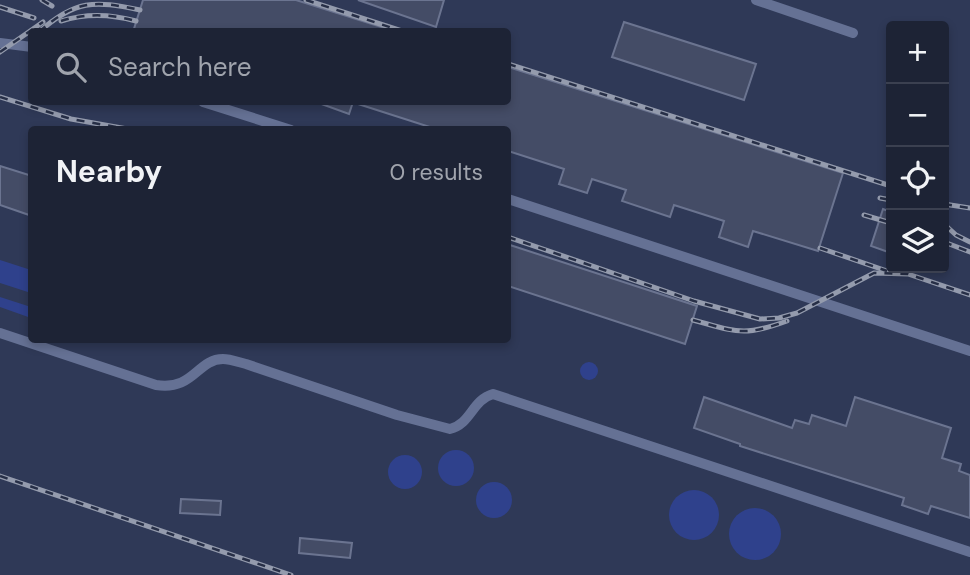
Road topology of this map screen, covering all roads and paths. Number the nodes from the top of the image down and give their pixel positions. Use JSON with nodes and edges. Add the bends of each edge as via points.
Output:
{"nodes":[{"id":1,"x":756,"y":0,"type":"edge"},
{"id":2,"x":853,"y":33,"type":"dead end"},
{"id":3,"x":0,"y":43,"type":"edge"},
{"id":4,"x":28,"y":46,"type":"edge"},
{"id":5,"x":212,"y":105,"type":"edge"},
{"id":6,"x":278,"y":126,"type":"edge"},
{"id":7,"x":511,"y":200,"type":"edge"},
{"id":8,"x":0,"y":332,"type":"edge"},
{"id":9,"x":28,"y":342,"type":"edge"},
{"id":10,"x":32,"y":343,"type":"edge"},
{"id":11,"x":970,"y":351,"type":"edge"},
{"id":12,"x":970,"y":552,"type":"edge"}],
"edges":[{"from":1,"to":2,"type":"lane"},
{"from":3,"to":4,"type":"lane"},
{"from":5,"to":6,"type":"lane"},
{"from":7,"to":11,"type":"lane"},
{"from":8,"to":9,"type":"lane"},
{"from":10,"to":12,"type":"lane","via":[[171,388],[222,359],[450,429],[458,427],[484,396],[493,394]]}]}
